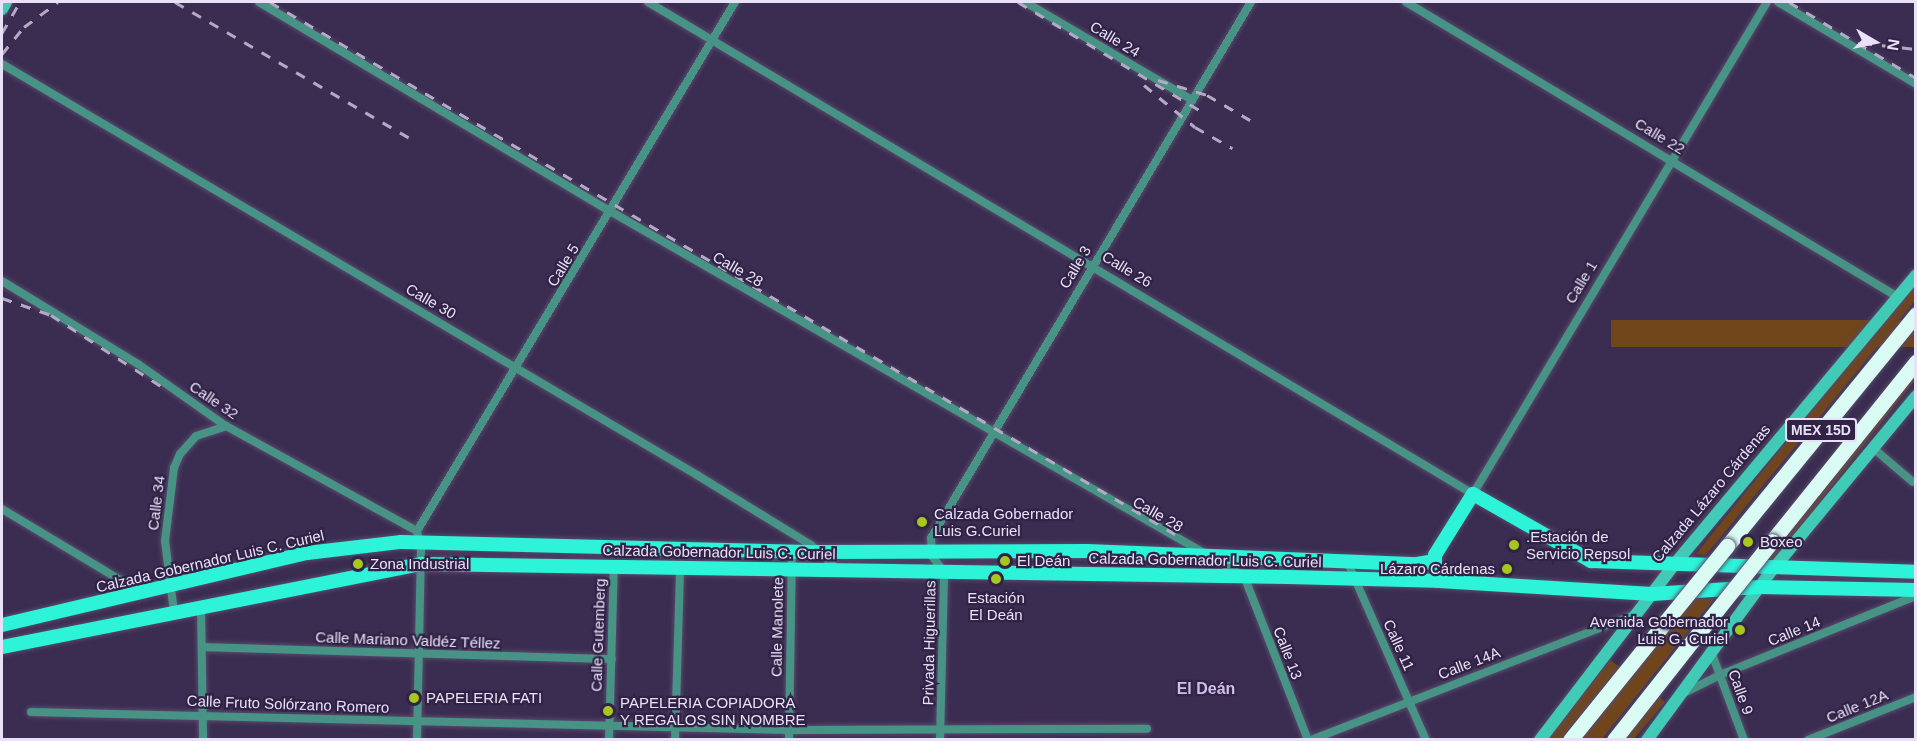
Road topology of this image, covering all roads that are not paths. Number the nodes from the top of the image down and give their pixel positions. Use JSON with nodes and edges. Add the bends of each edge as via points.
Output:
{"nodes":[{"id":1,"x":6,"y":2,"type":"edge"},
{"id":2,"x":259,"y":2,"type":"edge"},
{"id":3,"x":648,"y":2,"type":"edge"},
{"id":4,"x":735,"y":2,"type":"edge"},
{"id":5,"x":1025,"y":2,"type":"edge"},
{"id":6,"x":1251,"y":2,"type":"edge"},
{"id":7,"x":1406,"y":2,"type":"edge"},
{"id":8,"x":1767,"y":2,"type":"edge"},
{"id":9,"x":1778,"y":2,"type":"edge"},
{"id":10,"x":2,"y":9,"type":"edge"},
{"id":11,"x":712,"y":41,"type":"junction"},
{"id":12,"x":2,"y":64,"type":"edge"},
{"id":13,"x":1916,"y":84,"type":"edge"},
{"id":14,"x":1192,"y":100,"type":"junction"},
{"id":15,"x":1672,"y":159,"type":"junction"},
{"id":16,"x":610,"y":211,"type":"junction"},
{"id":17,"x":1091,"y":267,"type":"junction"},
{"id":18,"x":1916,"y":275,"type":"edge"},
{"id":19,"x":2,"y":280,"type":"edge"},
{"id":20,"x":1898,"y":297,"type":"junction"},
{"id":21,"x":1916,"y":314,"type":"edge"},
{"id":22,"x":1915,"y":363,"type":"edge"},
{"id":23,"x":517,"y":368,"type":"junction"},
{"id":24,"x":1916,"y":396,"type":"edge"},
{"id":25,"x":226,"y":426,"type":"junction"},
{"id":26,"x":993,"y":433,"type":"junction"},
{"id":27,"x":1873,"y":448,"type":"junction"},
{"id":28,"x":1913,"y":482,"type":"dead end"},
{"id":29,"x":1473,"y":494,"type":"junction"},
{"id":30,"x":2,"y":509,"type":"edge"},
{"id":31,"x":419,"y":536,"type":"junction"},
{"id":32,"x":931,"y":550,"type":"junction"},
{"id":33,"x":792,"y":552,"type":"junction"},
{"id":34,"x":819,"y":552,"type":"junction"},
{"id":35,"x":1206,"y":557,"type":"junction"},
{"id":36,"x":1347,"y":561,"type":"junction"},
{"id":37,"x":1434,"y":561,"type":"junction"},
{"id":38,"x":421,"y":564,"type":"junction"},
{"id":39,"x":614,"y":566,"type":"junction"},
{"id":40,"x":1673,"y":566,"type":"junction"},
{"id":41,"x":1774,"y":568,"type":"junction"},
{"id":42,"x":680,"y":569,"type":"junction"},
{"id":43,"x":791,"y":569,"type":"junction"},
{"id":44,"x":840,"y":571,"type":"junction"},
{"id":45,"x":944,"y":572,"type":"junction"},
{"id":46,"x":1916,"y":572,"type":"edge"},
{"id":47,"x":1244,"y":576,"type":"junction"},
{"id":48,"x":1355,"y":579,"type":"junction"},
{"id":49,"x":1439,"y":581,"type":"junction"},
{"id":50,"x":168,"y":587,"type":"junction"},
{"id":51,"x":1759,"y":588,"type":"junction"},
{"id":52,"x":1916,"y":590,"type":"edge"},
{"id":53,"x":143,"y":593,"type":"junction"},
{"id":54,"x":1652,"y":594,"type":"junction"},
{"id":55,"x":1916,"y":596,"type":"edge"},
{"id":56,"x":201,"y":606,"type":"junction"},
{"id":57,"x":174,"y":612,"type":"junction"},
{"id":58,"x":1637,"y":614,"type":"junction"},
{"id":59,"x":2,"y":625,"type":"edge"},
{"id":60,"x":2,"y":647,"type":"edge"},
{"id":61,"x":204,"y":647,"type":"junction"},
{"id":62,"x":419,"y":654,"type":"junction"},
{"id":63,"x":1712,"y":654,"type":"junction"},
{"id":64,"x":612,"y":659,"type":"junction"},
{"id":65,"x":1720,"y":675,"type":"junction"},
{"id":66,"x":1683,"y":693,"type":"junction"},
{"id":67,"x":1916,"y":697,"type":"edge"},
{"id":68,"x":1409,"y":700,"type":"junction"},
{"id":69,"x":31,"y":712,"type":"dead end"},
{"id":70,"x":203,"y":715,"type":"junction"},
{"id":71,"x":418,"y":721,"type":"junction"},
{"id":72,"x":609,"y":726,"type":"junction"},
{"id":73,"x":675,"y":728,"type":"junction"},
{"id":74,"x":1147,"y":729,"type":"dead end"},
{"id":75,"x":789,"y":735,"type":"edge"},
{"id":76,"x":940,"y":735,"type":"edge"},
{"id":77,"x":203,"y":740,"type":"edge"},
{"id":78,"x":417,"y":740,"type":"edge"},
{"id":79,"x":609,"y":740,"type":"edge"},
{"id":80,"x":675,"y":740,"type":"edge"},
{"id":81,"x":1309,"y":740,"type":"edge"},
{"id":82,"x":1426,"y":740,"type":"edge"},
{"id":83,"x":1540,"y":740,"type":"edge"},
{"id":84,"x":1570,"y":740,"type":"edge"},
{"id":85,"x":1614,"y":740,"type":"edge"},
{"id":86,"x":1647,"y":740,"type":"edge"},
{"id":87,"x":1744,"y":740,"type":"edge"},
{"id":88,"x":1808,"y":740,"type":"edge"}],
"edges":[{"from":1,"to":10,"type":"main road"},
{"from":2,"to":16,"type":"street","name":"Calle 28"},
{"from":3,"to":11,"type":"street","name":"Calle 26"},
{"from":4,"to":11,"type":"street","name":"Calle 5"},
{"from":5,"to":14,"type":"street","name":"Calle 24"},
{"from":6,"to":14,"type":"street","name":"Calle 3"},
{"from":7,"to":15,"type":"street","name":"Calle 22"},
{"from":8,"to":15,"type":"street","name":"Calle 1"},
{"from":9,"to":13,"type":"street"},
{"from":11,"to":16,"type":"street","name":"Calle 5"},
{"from":11,"to":17,"type":"street","name":"Calle 26"},
{"from":12,"to":23,"type":"street","name":"Calle 30"},
{"from":14,"to":17,"type":"street","name":"Calle 3"},
{"from":15,"to":20,"type":"street","name":"Calle 22"},
{"from":15,"to":29,"type":"street","name":"Calle 1"},
{"from":16,"to":23,"type":"street","name":"Calle 5"},
{"from":16,"to":26,"type":"street","name":"Calle 28"},
{"from":17,"to":26,"type":"street","name":"Calle 3"},
{"from":17,"to":29,"type":"street","name":"Calle 26"},
{"from":18,"to":20,"type":"main road","name":"Calzada Lázaro Cárdenas"},
{"from":19,"to":25,"type":"street","name":"Calle 32","via":[[138,364]]},
{"from":20,"to":40,"type":"main road","name":"Calzada Lázaro Cárdenas"},
{"from":21,"to":84,"type":"highway","number":"MEX 15D","bridge":true},
{"from":22,"to":85,"type":"highway","number":"MEX 15D","bridge":true},
{"from":23,"to":31,"type":"street","name":"Calle 5"},
{"from":23,"to":34,"type":"street","name":"Calle 30"},
{"from":24,"to":27,"type":"main road"},
{"from":25,"to":31,"type":"street","name":"Calle 32"},
{"from":25,"to":50,"type":"street","name":"Calle 34","via":[[196,436],[180,453],[174,468],[165,541]]},
{"from":26,"to":32,"type":"street","name":"Calle 3","via":[[932,538]]},
{"from":26,"to":35,"type":"street","name":"Calle 28"},
{"from":27,"to":28,"type":"street"},
{"from":27,"to":41,"type":"main road"},
{"from":29,"to":37,"type":"main road","name":"Calle 1"},
{"from":29,"to":40,"type":"main road","name":"Calle 26","via":[[1591,561]]},
{"from":30,"to":53,"type":"street"},
{"from":31,"to":33,"type":"main road","name":"Calzada Gobernador Luis C. Curiel"},
{"from":31,"to":38,"type":"street"},
{"from":31,"to":50,"type":"main road","name":"Calzada Gobernador Luis C. Curiel","via":[[307,553]]},
{"from":32,"to":34,"type":"main road","name":"Calzada Gobernador Luis C. Curiel"},
{"from":32,"to":35,"type":"main road","name":"Calzada Gobernador Luis C. Curiel"},
{"from":32,"to":45,"type":"street","name":"Privada Higuerillas"},
{"from":33,"to":34,"type":"main road","name":"Calzada Gobernador Luis C. Curiel"},
{"from":33,"to":43,"type":"street","name":"Calle Manolete"},
{"from":34,"to":44,"type":"street","name":"Calle 30"},
{"from":35,"to":36,"type":"main road","name":"Calzada Gobernador Luis C. Curiel"},
{"from":35,"to":47,"type":"street","name":"Calle 28"},
{"from":36,"to":37,"type":"main road","name":"Calzada Gobernador Luis C. Curiel"},
{"from":36,"to":48,"type":"street","name":"Calle 11"},
{"from":37,"to":49,"type":"main road"},
{"from":38,"to":39,"type":"main road","name":"Calzada Gobernador Luis C. Curiel"},
{"from":38,"to":56,"type":"main road","name":"Calzada Gobernador Luis C. Curiel"},
{"from":38,"to":62,"type":"street"},
{"from":39,"to":42,"type":"main road","name":"Calzada Gobernador Luis C. Curiel"},
{"from":39,"to":64,"type":"street","name":"Calle Gutemberg"},
{"from":40,"to":41,"type":"main road"},
{"from":40,"to":54,"type":"main road","name":"Calzada Lázaro Cárdenas"},
{"from":41,"to":46,"type":"main road"},
{"from":41,"to":51,"type":"main road"},
{"from":42,"to":43,"type":"main road","name":"Calzada Gobernador Luis C. Curiel"},
{"from":42,"to":73,"type":"street"},
{"from":43,"to":44,"type":"main road","name":"Calzada Gobernador Luis C. Curiel"},
{"from":43,"to":75,"type":"street","name":"Calle Manolete"},
{"from":44,"to":45,"type":"main road","name":"Calzada Gobernador Luis C. Curiel"},
{"from":45,"to":47,"type":"main road","name":"Calzada Gobernador Luis C. Curiel"},
{"from":45,"to":76,"type":"street","name":"Privada Higuerillas"},
{"from":47,"to":48,"type":"main road","name":"Calzada Gobernador Luis C. Curiel"},
{"from":47,"to":81,"type":"street","name":"Calle 13"},
{"from":48,"to":49,"type":"main road","name":"Calzada Gobernador Luis C. Curiel"},
{"from":48,"to":68,"type":"street","name":"Calle 11"},
{"from":49,"to":54,"type":"main road","name":"Calzada Gobernador Luis C. Curiel"},
{"from":50,"to":53,"type":"main road","name":"Calzada Gobernador Luis C. Curiel"},
{"from":50,"to":57,"type":"street","name":"Calle 34"},
{"from":51,"to":52,"type":"main road","name":"Calzada Gobernador Luis C. Curiel"},
{"from":51,"to":54,"type":"main road","name":"Calzada Gobernador Luis C. Curiel"},
{"from":51,"to":63,"type":"main road"},
{"from":53,"to":59,"type":"main road","name":"Calzada Gobernador Luis C. Curiel"},
{"from":54,"to":58,"type":"main road","name":"Calzada Lázaro Cárdenas"},
{"from":55,"to":65,"type":"street","name":"Calle 14"},
{"from":56,"to":57,"type":"main road","name":"Calzada Gobernador Luis C. Curiel"},
{"from":56,"to":61,"type":"street"},
{"from":57,"to":60,"type":"main road","name":"Calzada Gobernador Luis C. Curiel"},
{"from":58,"to":68,"type":"street","name":"Calle 14A"},
{"from":58,"to":83,"type":"main road","name":"Calzada Lázaro Cárdenas"},
{"from":61,"to":62,"type":"street","name":"Calle Mariano Valdéz Téllez"},
{"from":61,"to":70,"type":"street"},
{"from":62,"to":64,"type":"street","name":"Calle Mariano Valdéz Téllez"},
{"from":62,"to":71,"type":"street"},
{"from":63,"to":65,"type":"street","name":"Calle 9"},
{"from":63,"to":66,"type":"main road"},
{"from":64,"to":72,"type":"street","name":"Calle Gutemberg"},
{"from":65,"to":66,"type":"street","name":"Calle 14"},
{"from":65,"to":87,"type":"street","name":"Calle 9"},
{"from":66,"to":86,"type":"main road"},
{"from":67,"to":88,"type":"street","name":"Calle 12A"},
{"from":68,"to":81,"type":"street","name":"Calle 14A"},
{"from":68,"to":82,"type":"street","name":"Calle 11"},
{"from":69,"to":70,"type":"street","name":"Calle Fruto Solórzano Romero"},
{"from":70,"to":71,"type":"street","name":"Calle Fruto Solórzano Romero"},
{"from":70,"to":77,"type":"street"},
{"from":71,"to":72,"type":"street","name":"Calle Fruto Solórzano Romero"},
{"from":71,"to":78,"type":"street"},
{"from":72,"to":73,"type":"street","name":"Calle Fruto Solórzano Romero"},
{"from":72,"to":79,"type":"street","name":"Calle Gutemberg"},
{"from":73,"to":75,"type":"street","name":"Calle Fruto Solórzano Romero"},
{"from":73,"to":80,"type":"street"},
{"from":74,"to":76,"type":"street","name":"Calle Fruto Solórzano Romero"},
{"from":75,"to":76,"type":"street","name":"Calle Fruto Solórzano Romero"}]}
